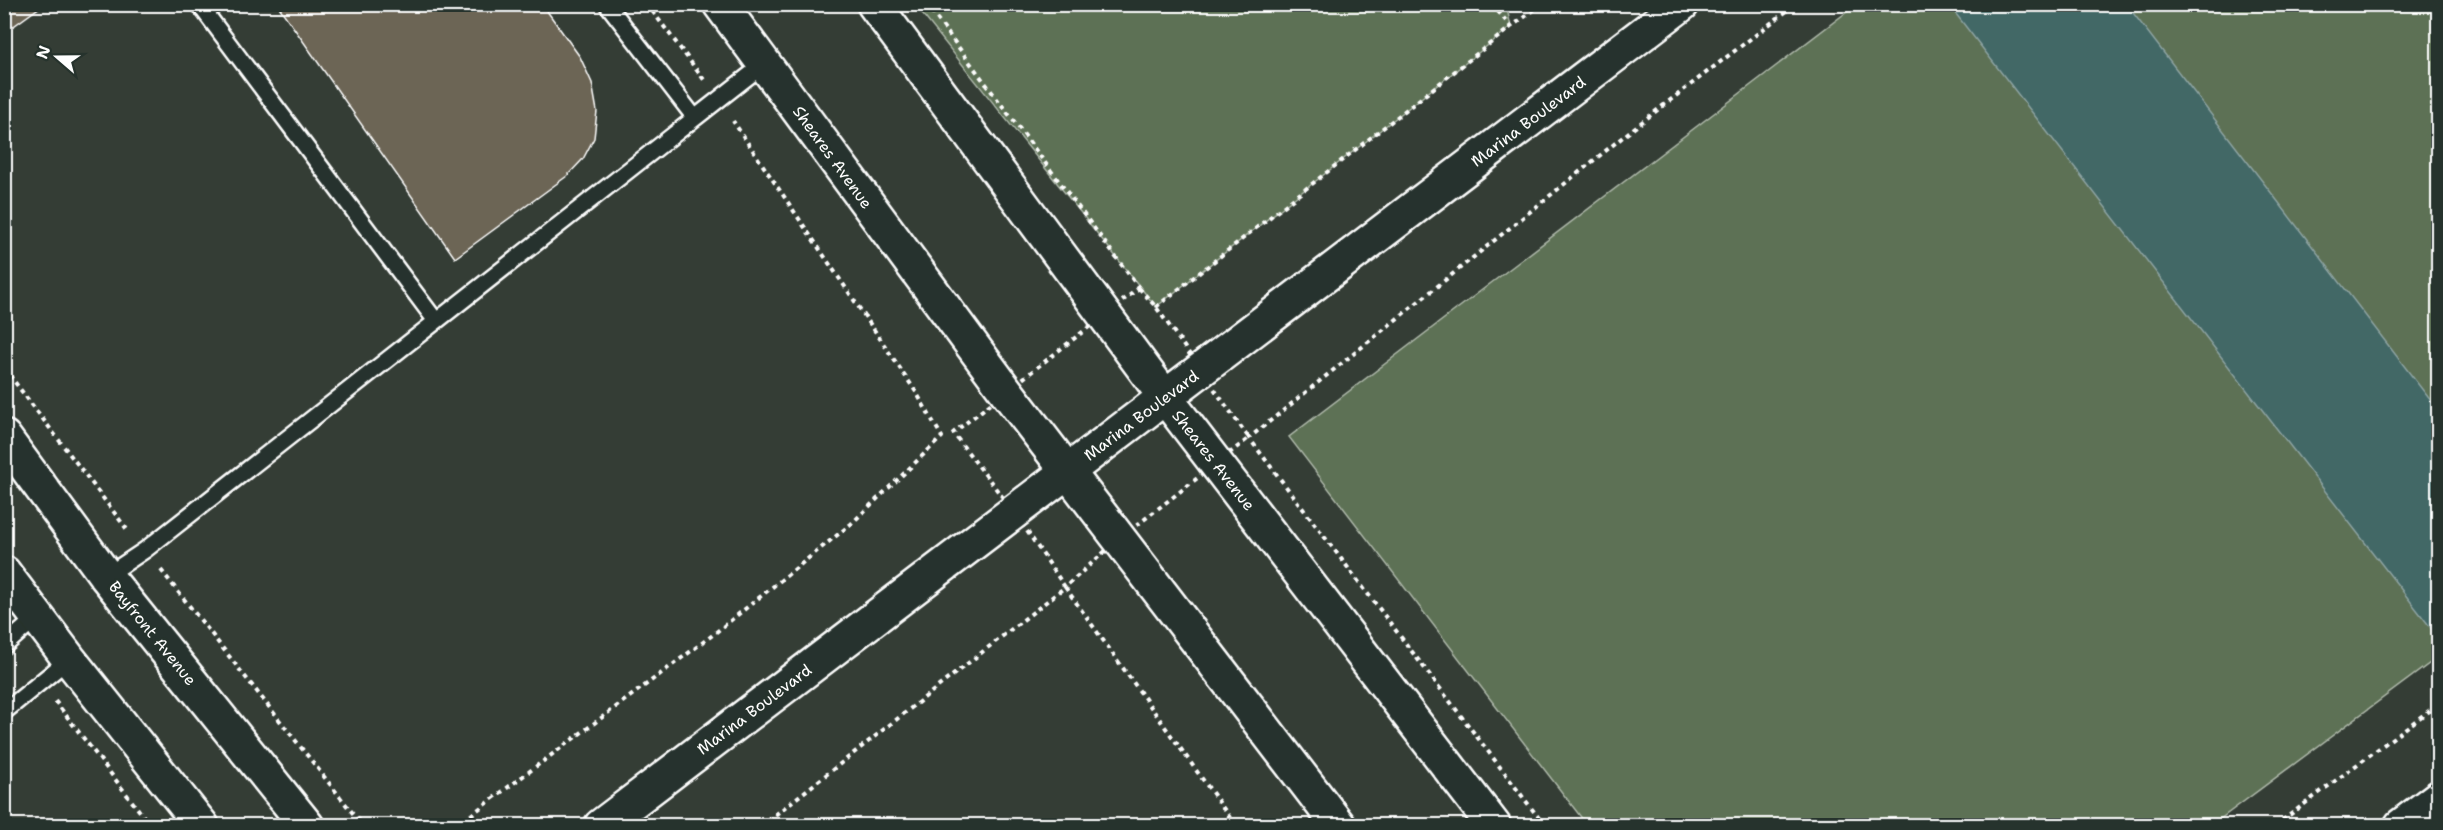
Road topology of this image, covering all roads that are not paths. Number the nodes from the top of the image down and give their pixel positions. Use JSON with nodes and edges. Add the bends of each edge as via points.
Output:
{"nodes":[{"id":1,"x":199,"y":4,"type":"edge"},
{"id":2,"x":607,"y":4,"type":"edge"},
{"id":3,"x":720,"y":4,"type":"edge"},
{"id":4,"x":874,"y":4,"type":"edge"},
{"id":5,"x":1682,"y":4,"type":"edge"},
{"id":6,"x":764,"y":64,"type":"junction"},
{"id":7,"x":695,"y":118,"type":"junction"},
{"id":8,"x":436,"y":321,"type":"junction"},
{"id":9,"x":1165,"y":397,"type":"junction"},
{"id":10,"x":4,"y":437,"type":"edge"},
{"id":11,"x":1068,"y":471,"type":"junction"},
{"id":12,"x":4,"y":573,"type":"edge"},
{"id":13,"x":106,"y":576,"type":"junction"},
{"id":14,"x":37,"y":617,"type":"junction"},
{"id":15,"x":4,"y":646,"type":"edge"},
{"id":16,"x":69,"y":659,"type":"junction"},
{"id":17,"x":4,"y":712,"type":"edge"},
{"id":18,"x":2439,"y":798,"type":"edge"},
{"id":19,"x":202,"y":825,"type":"edge"},
{"id":20,"x":307,"y":825,"type":"edge"},
{"id":21,"x":601,"y":825,"type":"edge"},
{"id":22,"x":1339,"y":825,"type":"edge"},
{"id":23,"x":1494,"y":825,"type":"edge"},
{"id":24,"x":2402,"y":825,"type":"edge"}],
"edges":[{"from":1,"to":8,"type":"lane"},
{"from":2,"to":7,"type":"lane"},
{"from":3,"to":6,"type":"main road","name":"Sheares Avenue"},
{"from":4,"to":9,"type":"main road","name":"Sheares Avenue"},
{"from":5,"to":9,"type":"main road","name":"Marina Boulevard"},
{"from":6,"to":7,"type":"lane"},
{"from":6,"to":11,"type":"main road","name":"Sheares Avenue"},
{"from":7,"to":8,"type":"lane"},
{"from":8,"to":13,"type":"lane","via":[[145,550]]},
{"from":9,"to":11,"type":"main road","name":"Marina Boulevard"},
{"from":9,"to":23,"type":"main road","name":"Sheares Avenue"},
{"from":10,"to":13,"type":"main road","name":"Bayfront Avenue"},
{"from":11,"to":21,"type":"main road","name":"Marina Boulevard"},
{"from":11,"to":22,"type":"main road","name":"Sheares Avenue"},
{"from":12,"to":14,"type":"main road"},
{"from":13,"to":20,"type":"main road","name":"Bayfront Avenue"},
{"from":14,"to":15,"type":"lane"},
{"from":14,"to":16,"type":"main road"},
{"from":16,"to":17,"type":"lane"},
{"from":16,"to":19,"type":"main road"},
{"from":18,"to":24,"type":"main road"}]}
